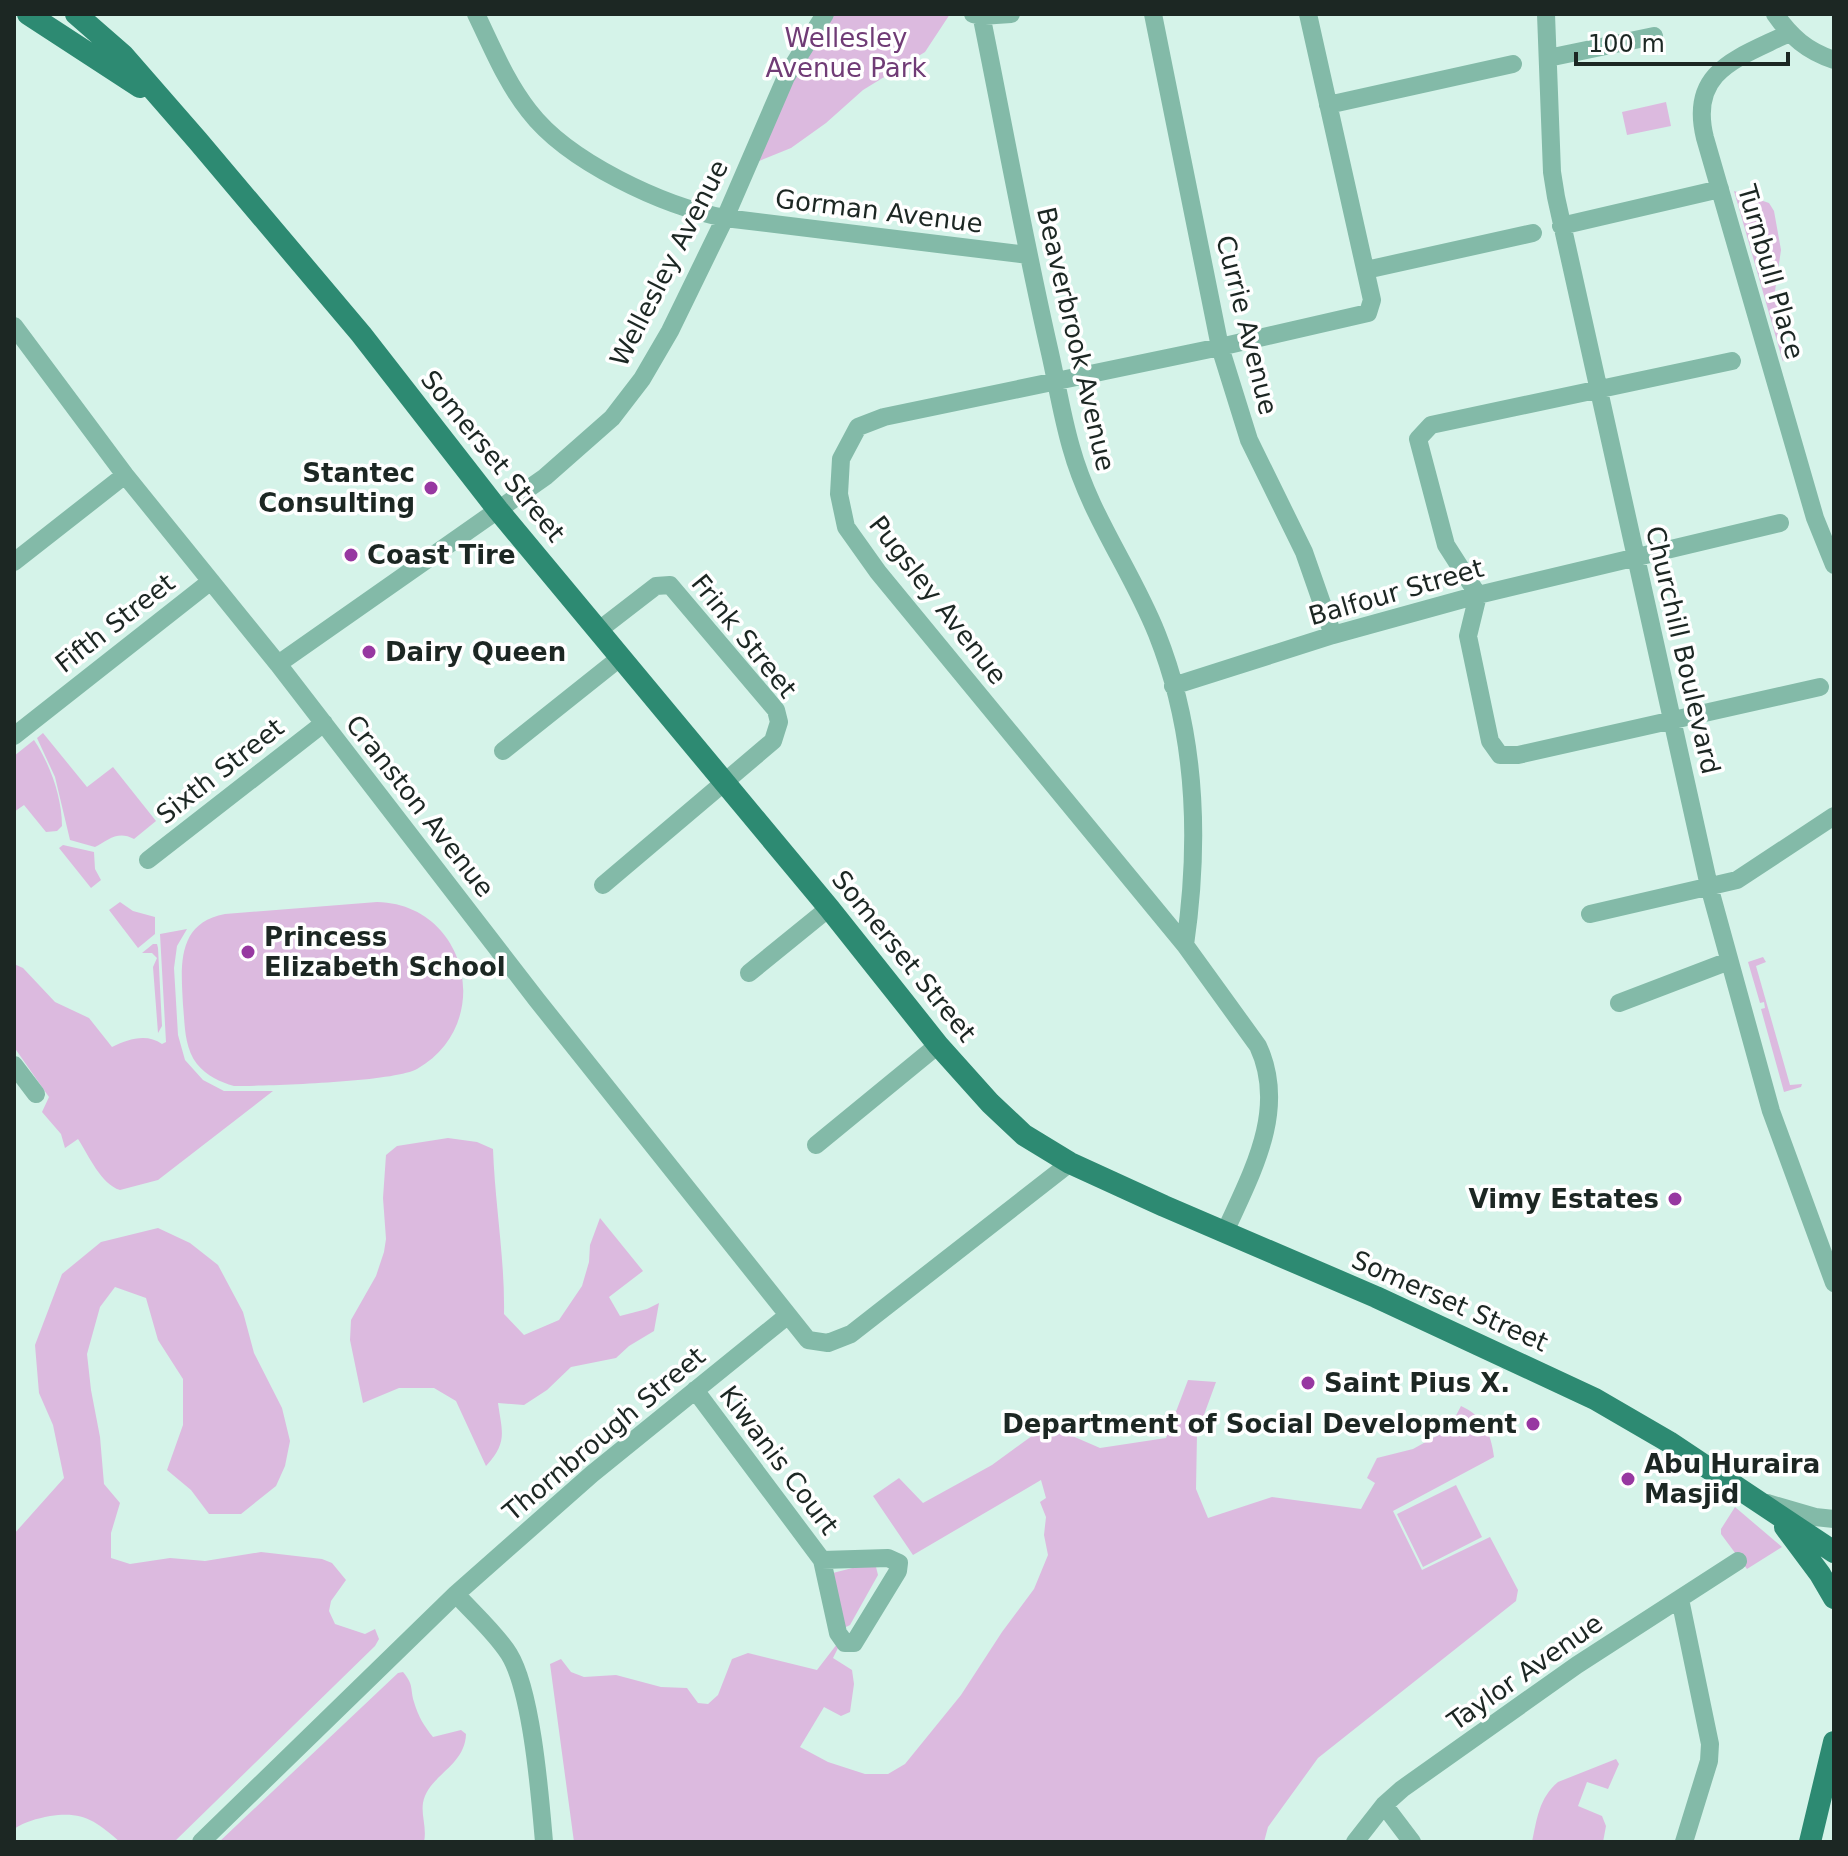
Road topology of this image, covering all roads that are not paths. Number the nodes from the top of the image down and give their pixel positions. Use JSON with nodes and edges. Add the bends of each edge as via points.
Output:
{"nodes":[{"id":1,"x":28,"y":14,"type":"edge"},
{"id":2,"x":76,"y":14,"type":"edge"},
{"id":3,"x":476,"y":14,"type":"edge"},
{"id":4,"x":825,"y":14,"type":"edge"},
{"id":5,"x":1011,"y":14,"type":"edge"},
{"id":6,"x":1153,"y":14,"type":"edge"},
{"id":7,"x":1308,"y":14,"type":"edge"},
{"id":8,"x":1546,"y":14,"type":"edge"},
{"id":9,"x":1775,"y":14,"type":"edge"},
{"id":10,"x":978,"y":15,"type":"edge"},
{"id":11,"x":1789,"y":33,"type":"junction"},
{"id":12,"x":1654,"y":36,"type":"dead end"},
{"id":13,"x":1548,"y":58,"type":"junction"},
{"id":14,"x":1834,"y":60,"type":"edge"},
{"id":15,"x":1513,"y":64,"type":"dead end"},
{"id":16,"x":164,"y":104,"type":"junction"},
{"id":17,"x":1328,"y":105,"type":"junction"},
{"id":18,"x":1720,"y":189,"type":"junction"},
{"id":19,"x":725,"y":218,"type":"junction"},
{"id":20,"x":1561,"y":226,"type":"junction"},
{"id":21,"x":1533,"y":233,"type":"dead end"},
{"id":22,"x":1028,"y":255,"type":"junction"},
{"id":23,"x":1366,"y":270,"type":"junction"},
{"id":24,"x":14,"y":326,"type":"edge"},
{"id":25,"x":1220,"y":347,"type":"junction"},
{"id":26,"x":22,"y":352,"type":"edge"},
{"id":27,"x":1732,"y":361,"type":"dead end"},
{"id":28,"x":1056,"y":381,"type":"junction"},
{"id":29,"x":1598,"y":389,"type":"junction"},
{"id":30,"x":125,"y":475,"type":"junction"},
{"id":31,"x":498,"y":510,"type":"junction"},
{"id":32,"x":1780,"y":523,"type":"dead end"},
{"id":33,"x":1635,"y":557,"type":"junction"},
{"id":34,"x":14,"y":562,"type":"edge"},
{"id":35,"x":1834,"y":565,"type":"edge"},
{"id":36,"x":211,"y":581,"type":"junction"},
{"id":37,"x":1478,"y":595,"type":"junction"},
{"id":38,"x":599,"y":630,"type":"junction"},
{"id":39,"x":1333,"y":635,"type":"junction"},
{"id":40,"x":621,"y":657,"type":"junction"},
{"id":41,"x":278,"y":664,"type":"junction"},
{"id":42,"x":1173,"y":686,"type":"junction"},
{"id":43,"x":1820,"y":687,"type":"dead end"},
{"id":44,"x":1672,"y":721,"type":"junction"},
{"id":45,"x":324,"y":723,"type":"junction"},
{"id":46,"x":14,"y":736,"type":"edge"},
{"id":47,"x":503,"y":751,"type":"dead end"},
{"id":48,"x":725,"y":783,"type":"junction"},
{"id":49,"x":1834,"y":816,"type":"edge"},
{"id":50,"x":148,"y":860,"type":"dead end"},
{"id":51,"x":603,"y":885,"type":"dead end"},
{"id":52,"x":1709,"y":886,"type":"junction"},
{"id":53,"x":829,"y":908,"type":"junction"},
{"id":54,"x":1590,"y":914,"type":"dead end"},
{"id":55,"x":1185,"y":945,"type":"junction"},
{"id":56,"x":1729,"y":961,"type":"junction"},
{"id":57,"x":749,"y":973,"type":"dead end"},
{"id":58,"x":1619,"y":1003,"type":"dead end"},
{"id":59,"x":938,"y":1045,"type":"junction"},
{"id":60,"x":14,"y":1065,"type":"edge"},
{"id":61,"x":36,"y":1094,"type":"dead end"},
{"id":62,"x":816,"y":1145,"type":"dead end"},
{"id":63,"x":1070,"y":1163,"type":"junction"},
{"id":64,"x":1225,"y":1232,"type":"junction"},
{"id":65,"x":1834,"y":1283,"type":"edge"},
{"id":66,"x":787,"y":1316,"type":"junction"},
{"id":67,"x":695,"y":1390,"type":"junction"},
{"id":68,"x":1754,"y":1498,"type":"junction"},
{"id":69,"x":1775,"y":1513,"type":"junction"},
{"id":70,"x":1834,"y":1519,"type":"edge"},
{"id":71,"x":1834,"y":1552,"type":"edge"},
{"id":72,"x":822,"y":1560,"type":"junction"},
{"id":73,"x":1738,"y":1561,"type":"dead end"},
{"id":74,"x":456,"y":1594,"type":"junction"},
{"id":75,"x":1834,"y":1598,"type":"edge"},
{"id":76,"x":1680,"y":1599,"type":"junction"},
{"id":77,"x":1834,"y":1742,"type":"edge"},
{"id":78,"x":1384,"y":1805,"type":"junction"},
{"id":79,"x":201,"y":1842,"type":"edge"},
{"id":80,"x":544,"y":1842,"type":"edge"},
{"id":81,"x":1355,"y":1842,"type":"edge"},
{"id":82,"x":1412,"y":1842,"type":"edge"},
{"id":83,"x":1684,"y":1842,"type":"edge"},
{"id":84,"x":1810,"y":1842,"type":"edge"}],
"edges":[{"from":1,"to":16,"type":"main road","name":"Somerset Street"},
{"from":2,"to":16,"type":"main road","name":"Somerset Street","via":[[123,55]]},
{"from":3,"to":19,"type":"street","name":"Gorman Avenue","via":[[515,91],[549,133],[658,198]]},
{"from":4,"to":19,"type":"street","name":"Wellesley Avenue","via":[[786,77]]},
{"from":5,"to":10,"type":"street"},
{"from":6,"to":25,"type":"street","name":"Currie Avenue"},
{"from":7,"to":17,"type":"street"},
{"from":8,"to":13,"type":"street","name":"Churchill Boulevard"},
{"from":9,"to":11,"type":"street"},
{"from":10,"to":22,"type":"street","name":"Beaverbrook Avenue"},
{"from":11,"to":14,"type":"street"},
{"from":11,"to":18,"type":"street","name":"Turnbull Place","via":[[1721,69],[1703,92],[1701,120]]},
{"from":12,"to":13,"type":"street"},
{"from":13,"to":20,"type":"street","name":"Churchill Boulevard","via":[[1552,172]]},
{"from":15,"to":17,"type":"street"},
{"from":16,"to":31,"type":"main road","name":"Somerset Street","via":[[361,334]]},
{"from":17,"to":23,"type":"street"},
{"from":18,"to":20,"type":"street"},
{"from":18,"to":35,"type":"street","name":"Turnbull Place","via":[[1815,518]]},
{"from":19,"to":22,"type":"street","name":"Gorman Avenue"},
{"from":19,"to":31,"type":"street","name":"Wellesley Avenue","via":[[670,331],[630,397],[573,455]]},
{"from":20,"to":29,"type":"street","name":"Churchill Boulevard"},
{"from":21,"to":23,"type":"street"},
{"from":22,"to":28,"type":"street","name":"Beaverbrook Avenue"},
{"from":23,"to":25,"type":"street","name":"Pugsley Avenue","via":[[1373,303],[1360,316]]},
{"from":24,"to":26,"type":"street","name":"Cranston Avenue"},
{"from":25,"to":28,"type":"street","name":"Pugsley Avenue"},
{"from":25,"to":39,"type":"street","name":"Currie Avenue","via":[[1249,440],[1304,552]]},
{"from":26,"to":30,"type":"street","name":"Cranston Avenue"},
{"from":27,"to":29,"type":"street"},
{"from":28,"to":42,"type":"street","name":"Beaverbrook Avenue","via":[[1078,471],[1157,635]]},
{"from":28,"to":55,"type":"street","name":"Pugsley Avenue","via":[[858,427],[841,459],[839,494],[846,527]]},
{"from":29,"to":33,"type":"street","name":"Churchill Boulevard"},
{"from":29,"to":37,"type":"street","via":[[1431,425],[1418,439],[1446,545]]},
{"from":30,"to":34,"type":"street"},
{"from":30,"to":36,"type":"street","name":"Cranston Avenue"},
{"from":31,"to":38,"type":"main road","name":"Somerset Street"},
{"from":31,"to":41,"type":"street","name":"Wellesley Avenue"},
{"from":32,"to":33,"type":"street","name":"Balfour Street"},
{"from":33,"to":37,"type":"street","name":"Balfour Street"},
{"from":33,"to":44,"type":"street","name":"Churchill Boulevard"},
{"from":36,"to":41,"type":"street","name":"Cranston Avenue"},
{"from":36,"to":46,"type":"street","name":"Fifth Street"},
{"from":37,"to":39,"type":"street","name":"Balfour Street"},
{"from":37,"to":44,"type":"street","via":[[1468,636],[1490,741],[1500,755]]},
{"from":38,"to":40,"type":"main road","name":"Somerset Street"},
{"from":38,"to":48,"type":"street","name":"Frink Street","via":[[656,586],[677,589],[776,710],[779,722],[773,741]]},
{"from":39,"to":42,"type":"street","name":"Balfour Street"},
{"from":40,"to":47,"type":"street"},
{"from":40,"to":48,"type":"main road","name":"Somerset Street"},
{"from":41,"to":45,"type":"street","name":"Cranston Avenue"},
{"from":42,"to":55,"type":"street","name":"Beaverbrook Avenue","via":[[1189,762],[1193,824]]},
{"from":43,"to":44,"type":"street"},
{"from":44,"to":52,"type":"street","name":"Churchill Boulevard"},
{"from":45,"to":50,"type":"street","name":"Sixth Street"},
{"from":45,"to":66,"type":"street","name":"Cranston Avenue"},
{"from":48,"to":51,"type":"street"},
{"from":48,"to":53,"type":"main road","name":"Somerset Street"},
{"from":49,"to":52,"type":"street","via":[[1737,880]]},
{"from":52,"to":54,"type":"street"},
{"from":52,"to":56,"type":"street","name":"Churchill Boulevard"},
{"from":53,"to":57,"type":"street"},
{"from":53,"to":59,"type":"main road","name":"Somerset Street"},
{"from":55,"to":64,"type":"street","name":"Pugsley Avenue","via":[[1258,1046],[1268,1080],[1264,1138]]},
{"from":56,"to":58,"type":"street"},
{"from":56,"to":65,"type":"street","name":"Churchill Boulevard","via":[[1771,1111]]},
{"from":59,"to":62,"type":"street"},
{"from":59,"to":63,"type":"main road","name":"Somerset Street","via":[[1006,1119]]},
{"from":60,"to":61,"type":"street"},
{"from":63,"to":64,"type":"main road","name":"Somerset Street"},
{"from":63,"to":66,"type":"street","via":[[851,1334],[814,1342]]},
{"from":64,"to":68,"type":"main road","name":"Somerset Street","via":[[1595,1399]]},
{"from":66,"to":67,"type":"street","name":"Thornbrough Street"},
{"from":67,"to":72,"type":"street","name":"Kiwanis Court"},
{"from":67,"to":74,"type":"street","name":"Thornbrough Street"},
{"from":68,"to":69,"type":"main road","name":"Somerset Street"},
{"from":68,"to":70,"type":"street"},
{"from":69,"to":71,"type":"main road","name":"Somerset Street"},
{"from":69,"to":75,"type":"main road"},
{"from":72,"to":72,"type":"street","name":"Kiwanis Court","via":[[838,1633],[845,1643],[854,1643],[899,1563],[888,1558]]},
{"from":73,"to":76,"type":"street","name":"Taylor Avenue"},
{"from":74,"to":79,"type":"street","name":"Thornbrough Street"},
{"from":74,"to":80,"type":"street","via":[[504,1647],[521,1682]]},
{"from":76,"to":78,"type":"street","name":"Taylor Avenue","via":[[1577,1665]]},
{"from":76,"to":83,"type":"street","via":[[1710,1744]]},
{"from":77,"to":84,"type":"main road"},
{"from":78,"to":81,"type":"street","name":"Taylor Avenue"},
{"from":78,"to":82,"type":"street"}]}
